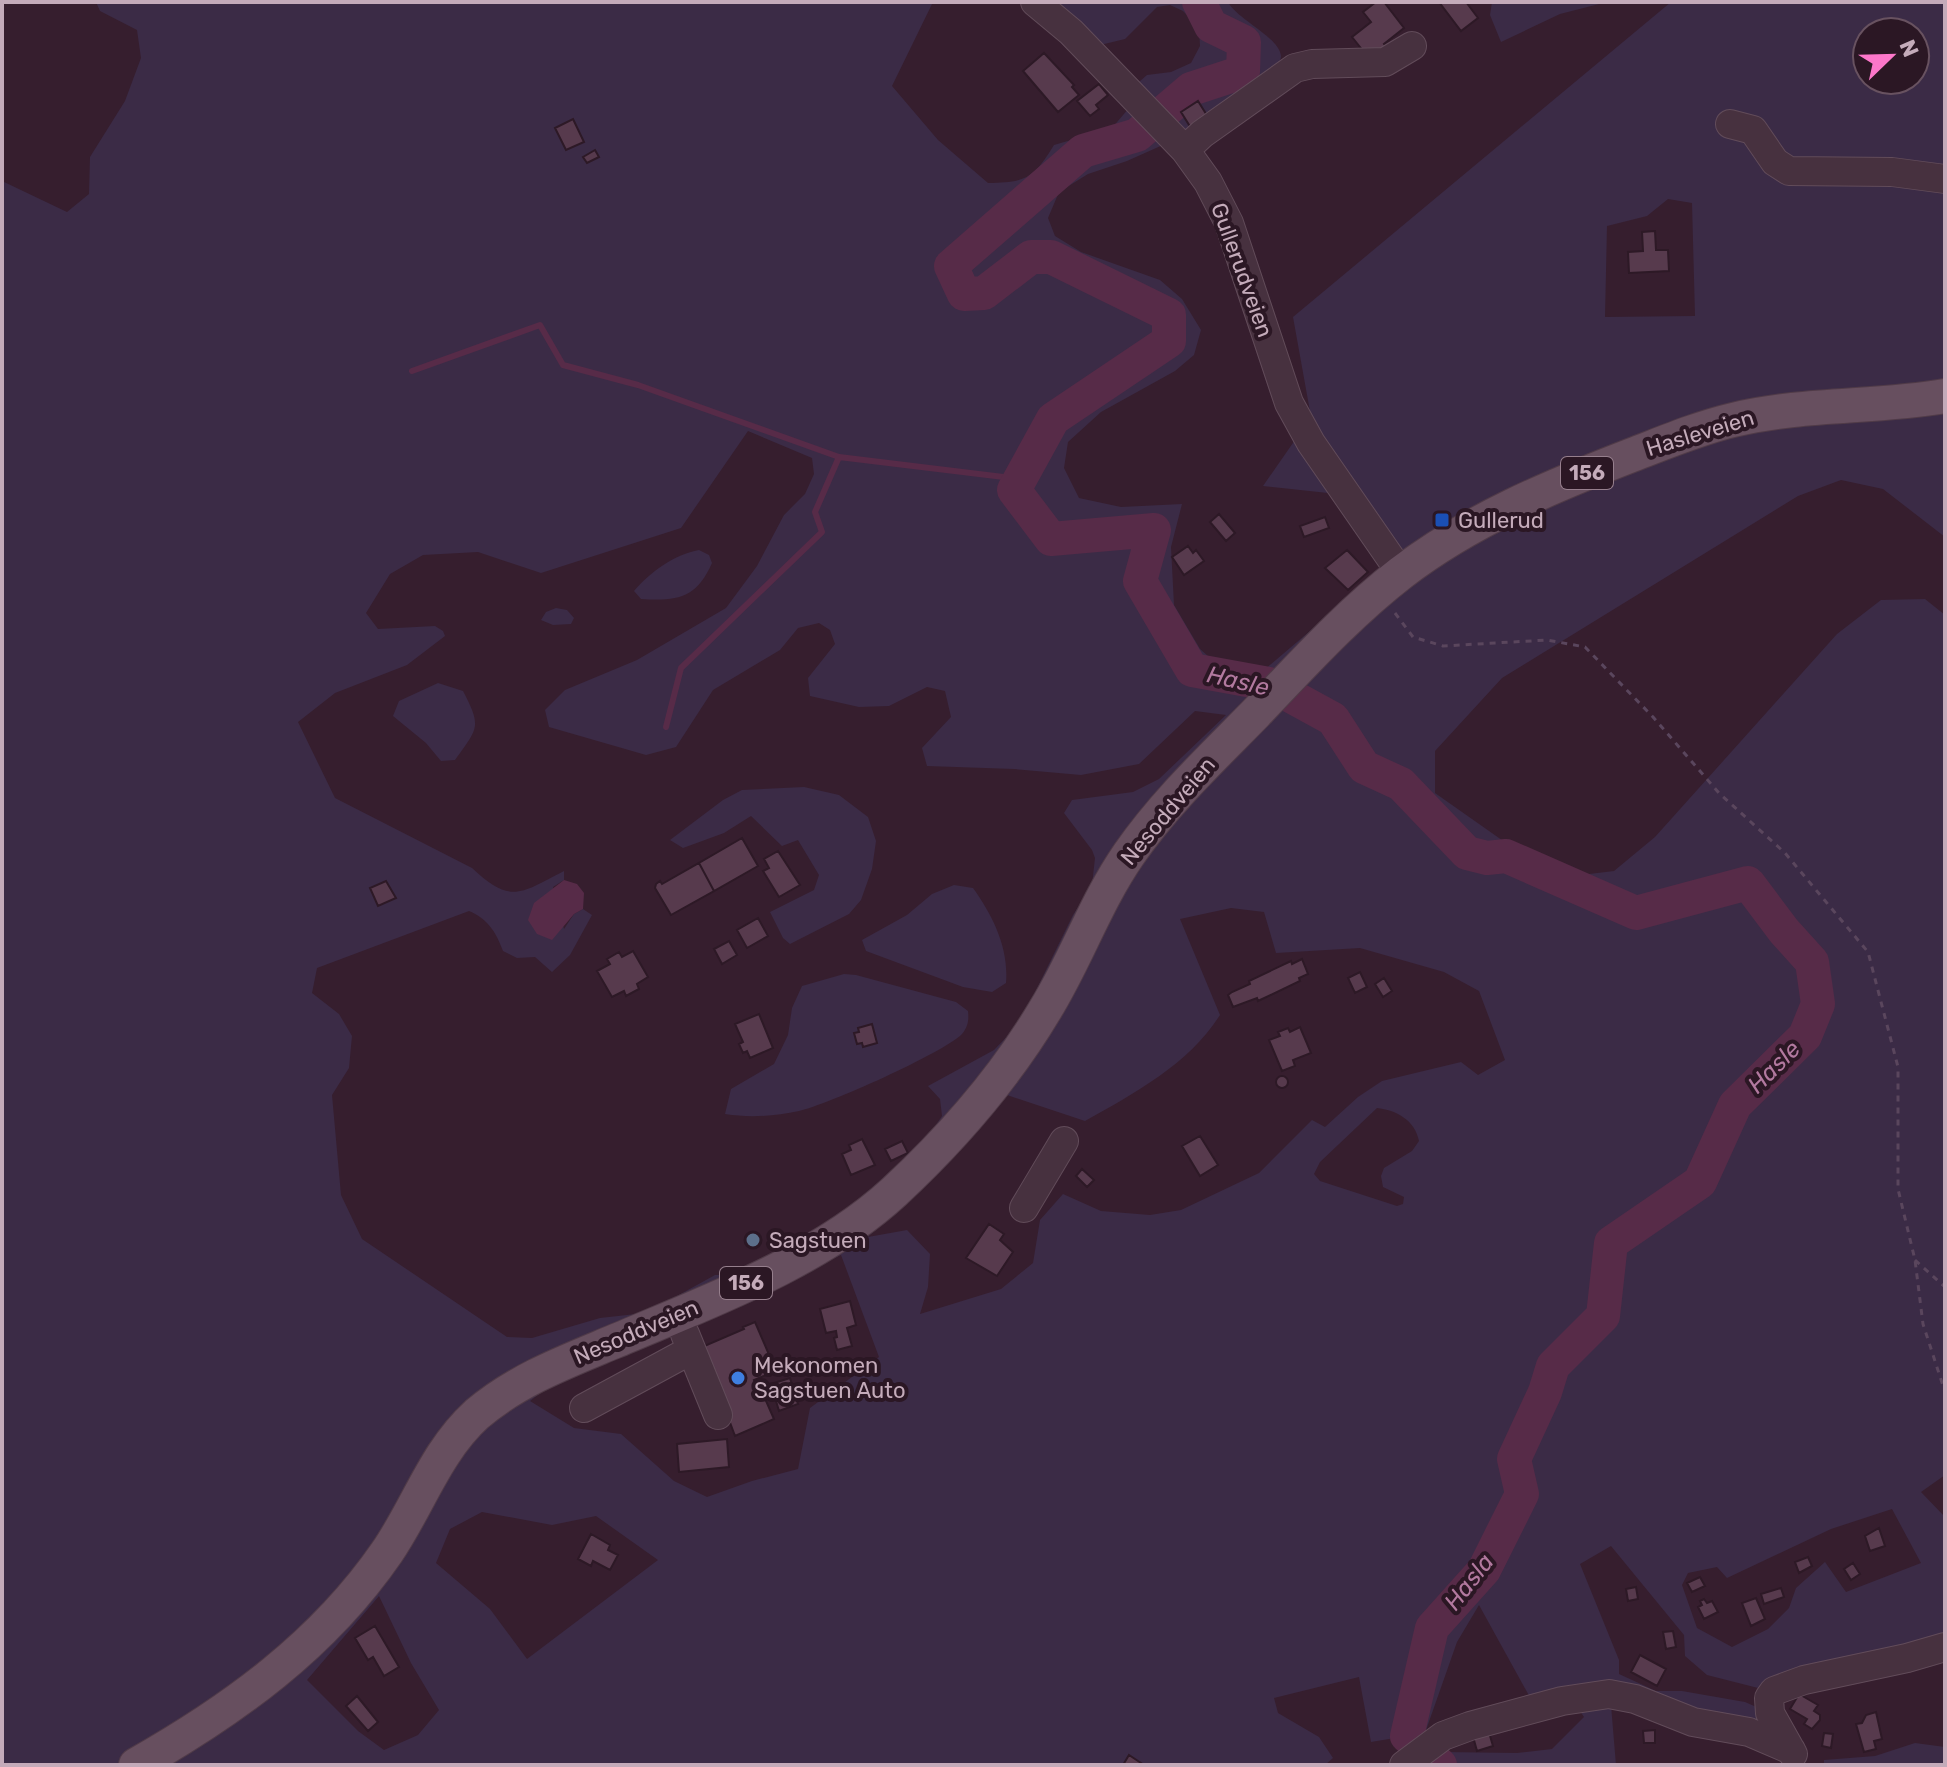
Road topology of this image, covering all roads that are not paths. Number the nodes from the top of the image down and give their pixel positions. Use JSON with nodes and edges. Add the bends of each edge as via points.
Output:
{"nodes":[{"id":1,"x":1035,"y":2,"type":"edge"},
{"id":2,"x":1412,"y":46,"type":"dead end"},
{"id":3,"x":1730,"y":124,"type":"dead end"},
{"id":4,"x":1185,"y":150,"type":"junction"},
{"id":5,"x":1945,"y":179,"type":"edge"},
{"id":6,"x":1945,"y":396,"type":"edge"},
{"id":7,"x":1401,"y":573,"type":"junction"},
{"id":8,"x":1278,"y":690,"type":"joint"},
{"id":9,"x":1064,"y":1141,"type":"dead end"},
{"id":10,"x":1024,"y":1208,"type":"dead end"},
{"id":11,"x":678,"y":1315,"type":"junction"},
{"id":12,"x":691,"y":1350,"type":"junction"},
{"id":13,"x":584,"y":1408,"type":"dead end"},
{"id":14,"x":718,"y":1415,"type":"dead end"},
{"id":15,"x":1945,"y":1647,"type":"edge"},
{"id":16,"x":1416,"y":1756,"type":"edge"},
{"id":17,"x":1795,"y":1758,"type":"edge"},
{"id":18,"x":136,"y":1765,"type":"edge"}],
"edges":[{"from":1,"to":4,"type":"street","name":"Gullerudveien"},
{"from":2,"to":4,"type":"street","via":[[1385,62],[1295,68]]},
{"from":3,"to":5,"type":"street","via":[[1753,130],[1775,162],[1789,171],[1892,172]]},
{"from":4,"to":7,"type":"street","name":"Gullerudveien","via":[[1229,223],[1289,403]]},
{"from":6,"to":7,"type":"main road","name":"Hasleveien","number":"156","via":[[1773,412],[1714,425],[1520,502],[1460,532]]},
{"from":7,"to":8,"type":"main road","name":"Hasleveien","number":"156"},
{"from":8,"to":11,"type":"main road","name":"Nesoddveien","number":"156","via":[[1171,801],[1127,857],[1028,1037],[933,1153],[871,1213],[832,1240]]},
{"from":9,"to":10,"type":"street"},
{"from":11,"to":12,"type":"street"},
{"from":11,"to":18,"type":"main road","name":"Nesoddveien","number":"156","via":[[542,1372],[476,1416],[448,1447],[390,1548],[343,1610],[247,1695]]},
{"from":12,"to":13,"type":"street"},
{"from":12,"to":14,"type":"street"},
{"from":15,"to":17,"type":"street","via":[[1774,1691],[1768,1706]]},
{"from":16,"to":17,"type":"street","via":[[1443,1736],[1470,1726],[1609,1694],[1693,1722],[1749,1732]]}]}
